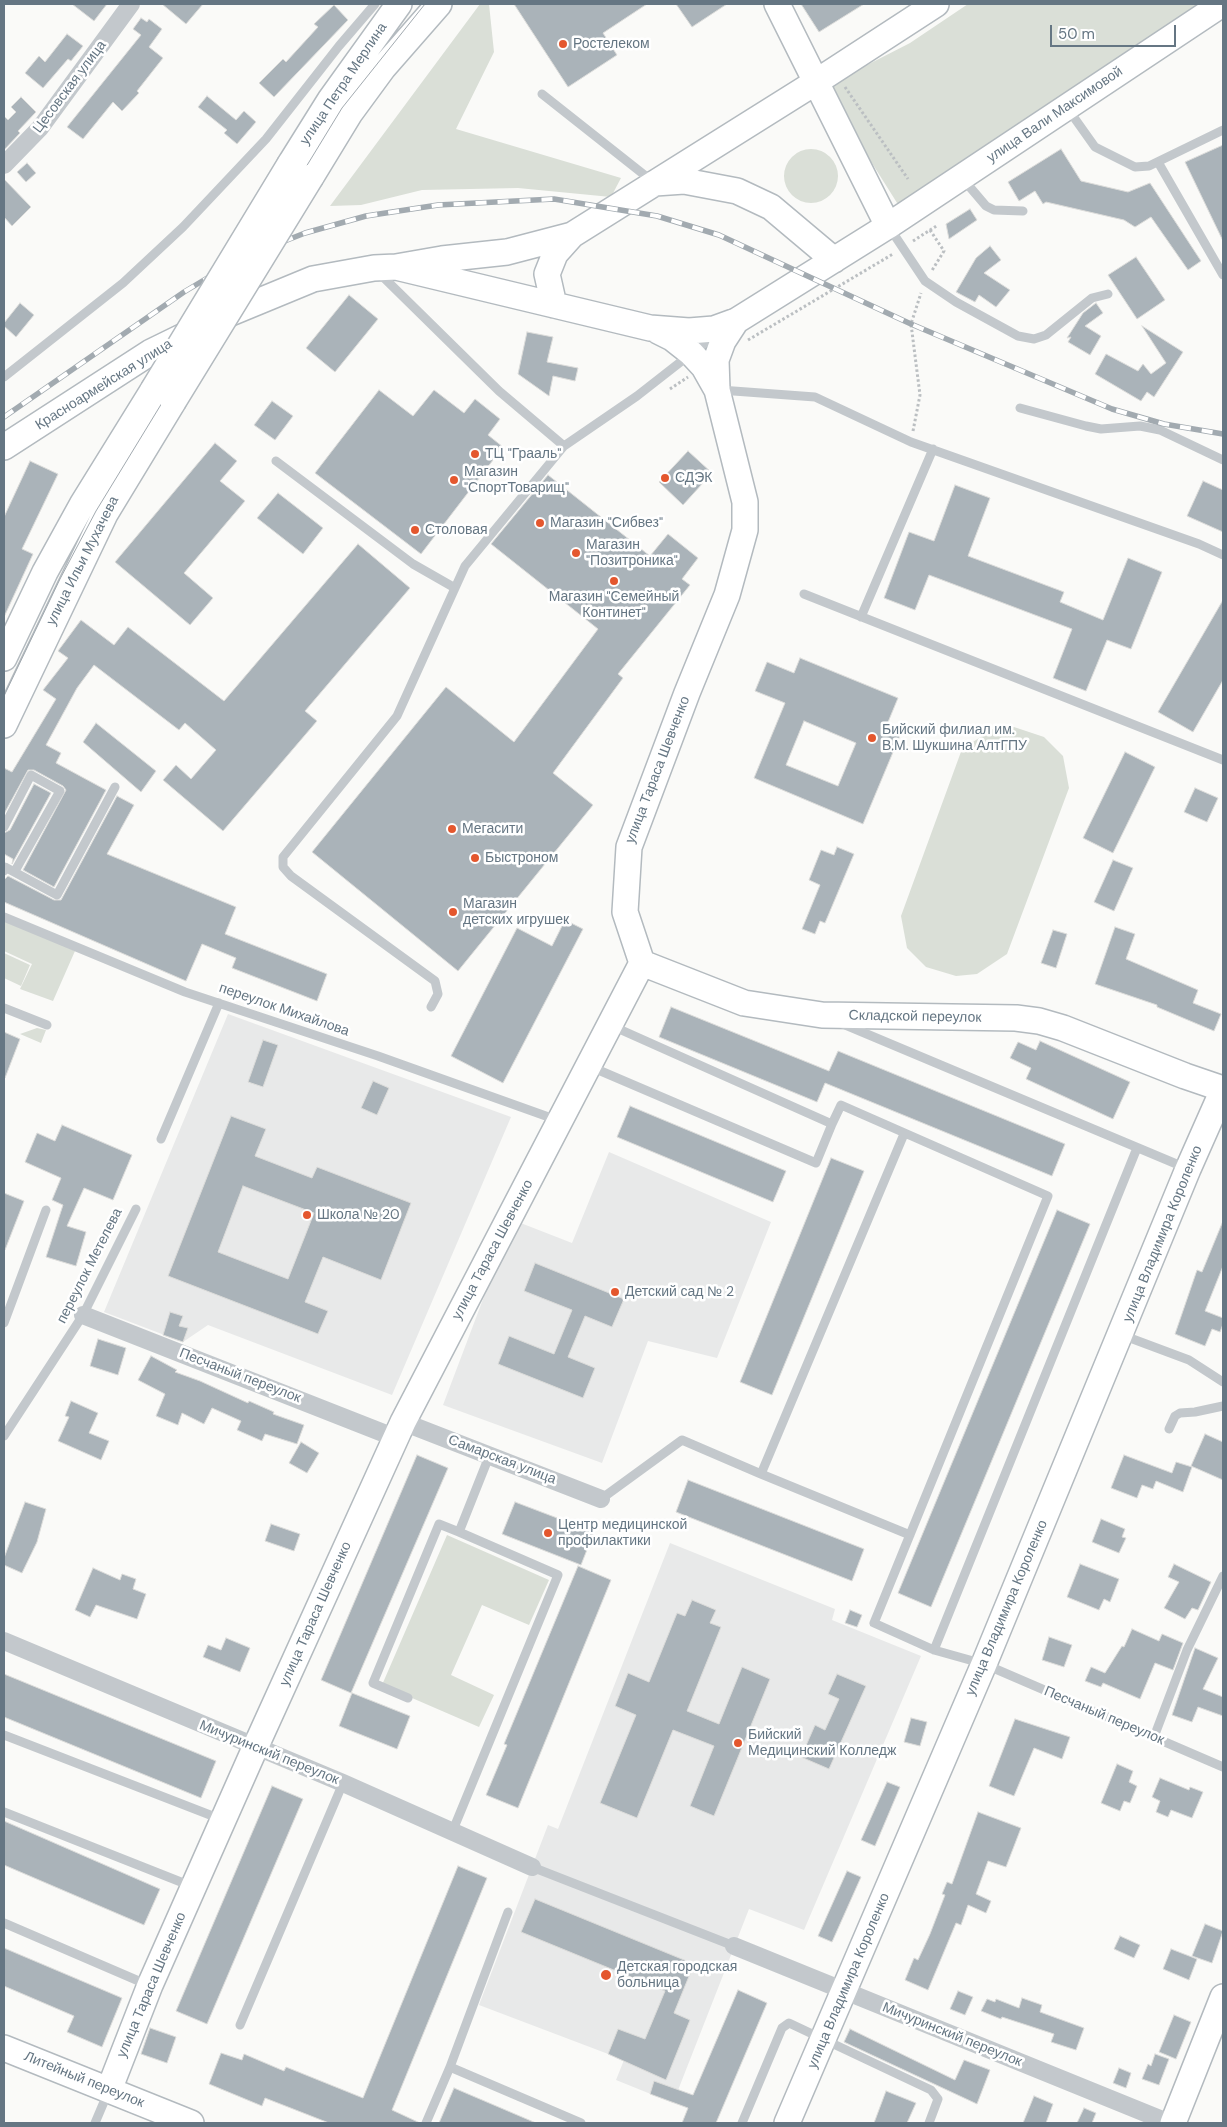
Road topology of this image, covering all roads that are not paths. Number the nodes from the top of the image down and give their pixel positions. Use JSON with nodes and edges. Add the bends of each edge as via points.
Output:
{"nodes":[{"id":1,"x":131,"y":4,"type":"edge"},
{"id":2,"x":375,"y":4,"type":"edge"},
{"id":3,"x":399,"y":4,"type":"edge"},
{"id":4,"x":439,"y":4,"type":"edge"},
{"id":5,"x":777,"y":4,"type":"edge"},
{"id":6,"x":936,"y":4,"type":"edge"},
{"id":7,"x":1222,"y":4,"type":"edge"},
{"id":8,"x":816,"y":82,"type":"junction"},
{"id":9,"x":542,"y":94,"type":"dead end"},
{"id":10,"x":1066,"y":107,"type":"junction"},
{"id":11,"x":1223,"y":130,"type":"edge"},
{"id":12,"x":1158,"y":162,"type":"junction"},
{"id":13,"x":4,"y":165,"type":"edge"},
{"id":14,"x":300,"y":170,"type":"junction"},
{"id":15,"x":961,"y":177,"type":"junction"},
{"id":16,"x":655,"y":182,"type":"junction"},
{"id":17,"x":1022,"y":211,"type":"dead end"},
{"id":18,"x":888,"y":226,"type":"junction"},
{"id":19,"x":572,"y":235,"type":"junction"},
{"id":20,"x":834,"y":260,"type":"junction"},
{"id":21,"x":385,"y":268,"type":"junction"},
{"id":22,"x":1223,"y":275,"type":"edge"},
{"id":23,"x":1108,"y":294,"type":"dead end"},
{"id":24,"x":554,"y":305,"type":"junction"},
{"id":25,"x":233,"y":312,"type":"joint"},
{"id":26,"x":736,"y":321,"type":"junction"},
{"id":27,"x":650,"y":328,"type":"junction"},
{"id":28,"x":704,"y":360,"type":"junction"},
{"id":29,"x":4,"y":377,"type":"edge"},
{"id":30,"x":717,"y":390,"type":"junction"},
{"id":31,"x":163,"y":396,"type":"junction"},
{"id":32,"x":1020,"y":408,"type":"dead end"},
{"id":33,"x":564,"y":446,"type":"junction"},
{"id":34,"x":4,"y":447,"type":"edge"},
{"id":35,"x":932,"y":449,"type":"junction"},
{"id":36,"x":1223,"y":460,"type":"edge"},
{"id":37,"x":276,"y":461,"type":"dead end"},
{"id":38,"x":1223,"y":555,"type":"edge"},
{"id":39,"x":455,"y":588,"type":"junction"},
{"id":40,"x":804,"y":594,"type":"dead end"},
{"id":41,"x":861,"y":617,"type":"junction"},
{"id":42,"x":4,"y":658,"type":"edge"},
{"id":43,"x":12,"y":685,"type":"edge"},
{"id":44,"x":4,"y":725,"type":"edge"},
{"id":45,"x":1223,"y":760,"type":"edge"},
{"id":46,"x":115,"y":787,"type":"dead end"},
{"id":47,"x":4,"y":828,"type":"edge"},
{"id":48,"x":4,"y":867,"type":"edge"},
{"id":49,"x":15,"y":872,"type":"junction"},
{"id":50,"x":4,"y":917,"type":"edge"},
{"id":51,"x":642,"y":963,"type":"junction"},
{"id":52,"x":219,"y":1003,"type":"junction"},
{"id":53,"x":431,"y":1007,"type":"dead end"},
{"id":54,"x":4,"y":1008,"type":"edge"},
{"id":55,"x":822,"y":1015,"type":"junction"},
{"id":56,"x":47,"y":1025,"type":"dead end"},
{"id":57,"x":610,"y":1025,"type":"junction"},
{"id":58,"x":588,"y":1066,"type":"junction"},
{"id":59,"x":1223,"y":1090,"type":"edge"},
{"id":60,"x":560,"y":1121,"type":"junction"},
{"id":61,"x":832,"y":1124,"type":"junction"},
{"id":62,"x":904,"y":1134,"type":"junction"},
{"id":63,"x":161,"y":1139,"type":"dead end"},
{"id":64,"x":1137,"y":1148,"type":"junction"},
{"id":65,"x":1188,"y":1169,"type":"junction"},
{"id":66,"x":136,"y":1208,"type":"dead end"},
{"id":67,"x":46,"y":1210,"type":"dead end"},
{"id":68,"x":83,"y":1315,"type":"junction"},
{"id":69,"x":4,"y":1323,"type":"edge"},
{"id":70,"x":1121,"y":1335,"type":"junction"},
{"id":71,"x":1223,"y":1382,"type":"edge"},
{"id":72,"x":1223,"y":1406,"type":"edge"},
{"id":73,"x":400,"y":1430,"type":"junction"},
{"id":74,"x":1169,"y":1430,"type":"dead end"},
{"id":75,"x":4,"y":1436,"type":"edge"},
{"id":76,"x":490,"y":1454,"type":"junction"},
{"id":77,"x":761,"y":1474,"type":"junction"},
{"id":78,"x":601,"y":1498,"type":"joint"},
{"id":79,"x":459,"y":1532,"type":"junction"},
{"id":80,"x":910,"y":1535,"type":"junction"},
{"id":81,"x":1223,"y":1576,"type":"edge"},
{"id":82,"x":4,"y":1642,"type":"edge"},
{"id":83,"x":934,"y":1650,"type":"junction"},
{"id":84,"x":984,"y":1664,"type":"junction"},
{"id":85,"x":408,"y":1698,"type":"dead end"},
{"id":86,"x":4,"y":1735,"type":"edge"},
{"id":87,"x":1154,"y":1737,"type":"junction"},
{"id":88,"x":255,"y":1748,"type":"junction"},
{"id":89,"x":1223,"y":1767,"type":"edge"},
{"id":90,"x":344,"y":1783,"type":"junction"},
{"id":91,"x":4,"y":1812,"type":"edge"},
{"id":92,"x":223,"y":1820,"type":"junction"},
{"id":93,"x":453,"y":1830,"type":"junction"},
{"id":94,"x":532,"y":1867,"type":"joint"},
{"id":95,"x":194,"y":1887,"type":"junction"},
{"id":96,"x":508,"y":1912,"type":"dead end"},
{"id":97,"x":4,"y":1923,"type":"edge"},
{"id":98,"x":734,"y":1946,"type":"joint"},
{"id":99,"x":150,"y":1985,"type":"junction"},
{"id":100,"x":845,"y":1991,"type":"junction"},
{"id":101,"x":1223,"y":1997,"type":"edge"},
{"id":102,"x":240,"y":2024,"type":"dead end"},
{"id":103,"x":824,"y":2038,"type":"junction"},
{"id":104,"x":4,"y":2048,"type":"edge"},
{"id":105,"x":450,"y":2067,"type":"junction"},
{"id":106,"x":109,"y":2090,"type":"junction"},
{"id":107,"x":95,"y":2123,"type":"edge"},
{"id":108,"x":191,"y":2123,"type":"edge"},
{"id":109,"x":426,"y":2123,"type":"edge"},
{"id":110,"x":581,"y":2123,"type":"edge"},
{"id":111,"x":742,"y":2123,"type":"edge"},
{"id":112,"x":787,"y":2123,"type":"edge"},
{"id":113,"x":929,"y":2123,"type":"edge"},
{"id":114,"x":1171,"y":2123,"type":"edge"}],
"edges":[{"from":1,"to":13,"type":"street","name":"Цесовская улица","via":[[40,128]]},
{"from":2,"to":29,"type":"lane","via":[[266,139],[183,227],[123,283]]},
{"from":3,"to":14,"type":"main road","name":"улица Петра Мерлина","via":[[330,100]]},
{"from":4,"to":14,"type":"main road","name":"улица Петра Мерлина"},
{"from":5,"to":8,"type":"main road"},
{"from":6,"to":8,"type":"main road","name":"улица Вали Максимовой"},
{"from":7,"to":10,"type":"main road","name":"улица Вали Максимовой"},
{"from":8,"to":16,"type":"main road","name":"улица Вали Максимовой"},
{"from":8,"to":18,"type":"main road"},
{"from":9,"to":16,"type":"lane"},
{"from":10,"to":12,"type":"lane","via":[[1095,147],[1135,167]]},
{"from":10,"to":15,"type":"main road","name":"улица Вали Максимовой"},
{"from":11,"to":12,"type":"lane"},
{"from":12,"to":22,"type":"lane"},
{"from":14,"to":31,"type":"main road","bridge":true},
{"from":15,"to":17,"type":"lane","via":[[986,206],[994,210]]},
{"from":15,"to":18,"type":"main road","name":"улица Вали Максимовой"},
{"from":16,"to":19,"type":"main road","name":"улица Вали Максимовой"},
{"from":16,"to":20,"type":"main road","via":[[684,181],[737,191],[771,207]]},
{"from":18,"to":20,"type":"main road","name":"улица Вали Максимовой"},
{"from":18,"to":23,"type":"lane","via":[[926,281],[1018,336],[1034,339],[1046,335],[1092,298]]},
{"from":19,"to":21,"type":"main road","name":"улица Вали Максимовой","via":[[507,252]]},
{"from":19,"to":24,"type":"main road","name":"улица Вали Максимовой","via":[[555,254],[549,269]]},
{"from":20,"to":26,"type":"main road","name":"улица Вали Максимовой"},
{"from":21,"to":24,"type":"main road","name":"улица Вали Максимовой"},
{"from":21,"to":25,"type":"main road","name":"улица Вали Максимовой","via":[[313,279]]},
{"from":21,"to":33,"type":"lane","via":[[499,391]]},
{"from":24,"to":27,"type":"main road","name":"улица Вали Максимовой"},
{"from":25,"to":34,"type":"main road","name":"Красноармейская улица","via":[[151,352]]},
{"from":26,"to":27,"type":"main road","name":"улица Вали Максимовой","via":[[714,329],[689,332]]},
{"from":26,"to":28,"type":"main road","name":"улица Тараса Шевченко","via":[[723,341]]},
{"from":27,"to":28,"type":"main road","via":[[672,338]]},
{"from":28,"to":30,"type":"main road","name":"улица Тараса Шевченко"},
{"from":28,"to":33,"type":"lane","via":[[637,396]]},
{"from":30,"to":35,"type":"lane","via":[[814,397]]},
{"from":30,"to":51,"type":"main road","name":"улица Тараса Шевченко","via":[[745,502],[745,530],[727,595],[628,847],[625,912]]},
{"from":31,"to":42,"type":"main road","name":"улица Ильи Мухачева","via":[[55,555]]},
{"from":31,"to":43,"type":"main road","name":"улица Ильи Мухачева","via":[[105,514]]},
{"from":32,"to":36,"type":"lane","via":[[1100,429],[1140,426],[1160,430]]},
{"from":33,"to":39,"type":"lane","via":[[465,566]]},
{"from":35,"to":38,"type":"lane"},
{"from":35,"to":41,"type":"lane"},
{"from":37,"to":39,"type":"lane","via":[[413,564]]},
{"from":39,"to":53,"type":"lane","via":[[398,716],[283,857],[283,868],[291,876],[435,981],[438,994]]},
{"from":40,"to":41,"type":"lane"},
{"from":41,"to":45,"type":"lane"},
{"from":43,"to":44,"type":"main road","name":"улица Ильи Мухачева"},
{"from":46,"to":49,"type":"lane","via":[[57,895]]},
{"from":47,"to":49,"type":"lane","via":[[31,775],[60,790]]},
{"from":48,"to":49,"type":"lane"},
{"from":50,"to":52,"type":"lane","name":"переулок Михайлова"},
{"from":51,"to":55,"type":"main road","name":"Складской переулок","via":[[744,1003]]},
{"from":51,"to":57,"type":"main road","name":"улица Тараса Шевченко"},
{"from":52,"to":60,"type":"lane","name":"переулок Михайлова"},
{"from":52,"to":63,"type":"lane"},
{"from":54,"to":56,"type":"lane"},
{"from":55,"to":59,"type":"main road","name":"Складской переулок","via":[[1039,1021]]},
{"from":55,"to":64,"type":"lane"},
{"from":57,"to":58,"type":"main road","name":"улица Тараса Шевченко"},
{"from":57,"to":61,"type":"lane"},
{"from":58,"to":60,"type":"main road","name":"улица Тараса Шевченко"},
{"from":58,"to":61,"type":"lane","via":[[816,1163]]},
{"from":59,"to":65,"type":"main road","name":"улица Владимира Короленко"},
{"from":60,"to":73,"type":"main road","name":"улица Тараса Шевченко"},
{"from":61,"to":62,"type":"lane","via":[[841,1105]]},
{"from":62,"to":77,"type":"lane"},
{"from":62,"to":80,"type":"lane","via":[[1048,1196]]},
{"from":64,"to":65,"type":"lane"},
{"from":64,"to":83,"type":"lane"},
{"from":65,"to":70,"type":"main road","name":"улица Владимира Короленко"},
{"from":66,"to":68,"type":"lane","name":"переулок Метелева"},
{"from":67,"to":69,"type":"lane"},
{"from":68,"to":73,"type":"street","name":"Песчаный переулок"},
{"from":68,"to":75,"type":"lane","name":"переулок Метелева"},
{"from":70,"to":71,"type":"lane","via":[[1189,1360]]},
{"from":70,"to":84,"type":"main road","name":"улица Владимира Короленко"},
{"from":72,"to":74,"type":"lane","via":[[1180,1413],[1175,1416]]},
{"from":73,"to":76,"type":"street","name":"Самарская улица"},
{"from":73,"to":88,"type":"main road","name":"улица Тараса Шевченко"},
{"from":76,"to":78,"type":"street","name":"Самарская улица"},
{"from":76,"to":79,"type":"lane"},
{"from":77,"to":78,"type":"lane","via":[[682,1440]]},
{"from":77,"to":80,"type":"lane"},
{"from":79,"to":85,"type":"lane","via":[[439,1524],[373,1683]]},
{"from":79,"to":93,"type":"lane","via":[[558,1575]]},
{"from":80,"to":83,"type":"lane","name":"Песчаный переулок","via":[[874,1623]]},
{"from":81,"to":87,"type":"lane","via":[[1187,1650]]},
{"from":82,"to":88,"type":"street","name":"Мичуринский переулок"},
{"from":83,"to":84,"type":"lane","name":"Песчаный переулок"},
{"from":84,"to":87,"type":"lane","name":"Песчаный переулок"},
{"from":84,"to":100,"type":"main road","name":"улица Владимира Короленко"},
{"from":86,"to":92,"type":"lane"},
{"from":87,"to":89,"type":"lane","name":"Песчаный переулок"},
{"from":88,"to":90,"type":"street","name":"Мичуринский переулок"},
{"from":88,"to":92,"type":"main road","name":"улица Тараса Шевченко"},
{"from":90,"to":93,"type":"street","name":"Мичуринский переулок"},
{"from":90,"to":102,"type":"lane"},
{"from":91,"to":95,"type":"lane"},
{"from":92,"to":95,"type":"main road","name":"улица Тараса Шевченко"},
{"from":93,"to":94,"type":"street","name":"Мичуринский переулок"},
{"from":94,"to":98,"type":"lane"},
{"from":95,"to":99,"type":"main road","name":"улица Тараса Шевченко"},
{"from":96,"to":105,"type":"lane"},
{"from":97,"to":99,"type":"lane"},
{"from":98,"to":100,"type":"street","name":"Мичуринский переулок"},
{"from":99,"to":106,"type":"main road","name":"улица Тараса Шевченко"},
{"from":100,"to":103,"type":"main road","name":"улица Владимира Короленко"},
{"from":100,"to":114,"type":"street","name":"Мичуринский переулок"},
{"from":101,"to":114,"type":"main road"},
{"from":103,"to":111,"type":"lane","via":[[794,2024],[785,2024]]},
{"from":103,"to":112,"type":"main road","name":"улица Владимира Короленко"},
{"from":103,"to":113,"type":"lane","via":[[931,2090],[938,2099]]},
{"from":104,"to":106,"type":"main road","name":"Литейный переулок"},
{"from":105,"to":109,"type":"lane"},
{"from":105,"to":110,"type":"lane"},
{"from":106,"to":107,"type":"lane"},
{"from":106,"to":108,"type":"main road","name":"Литейный переулок"}]}
